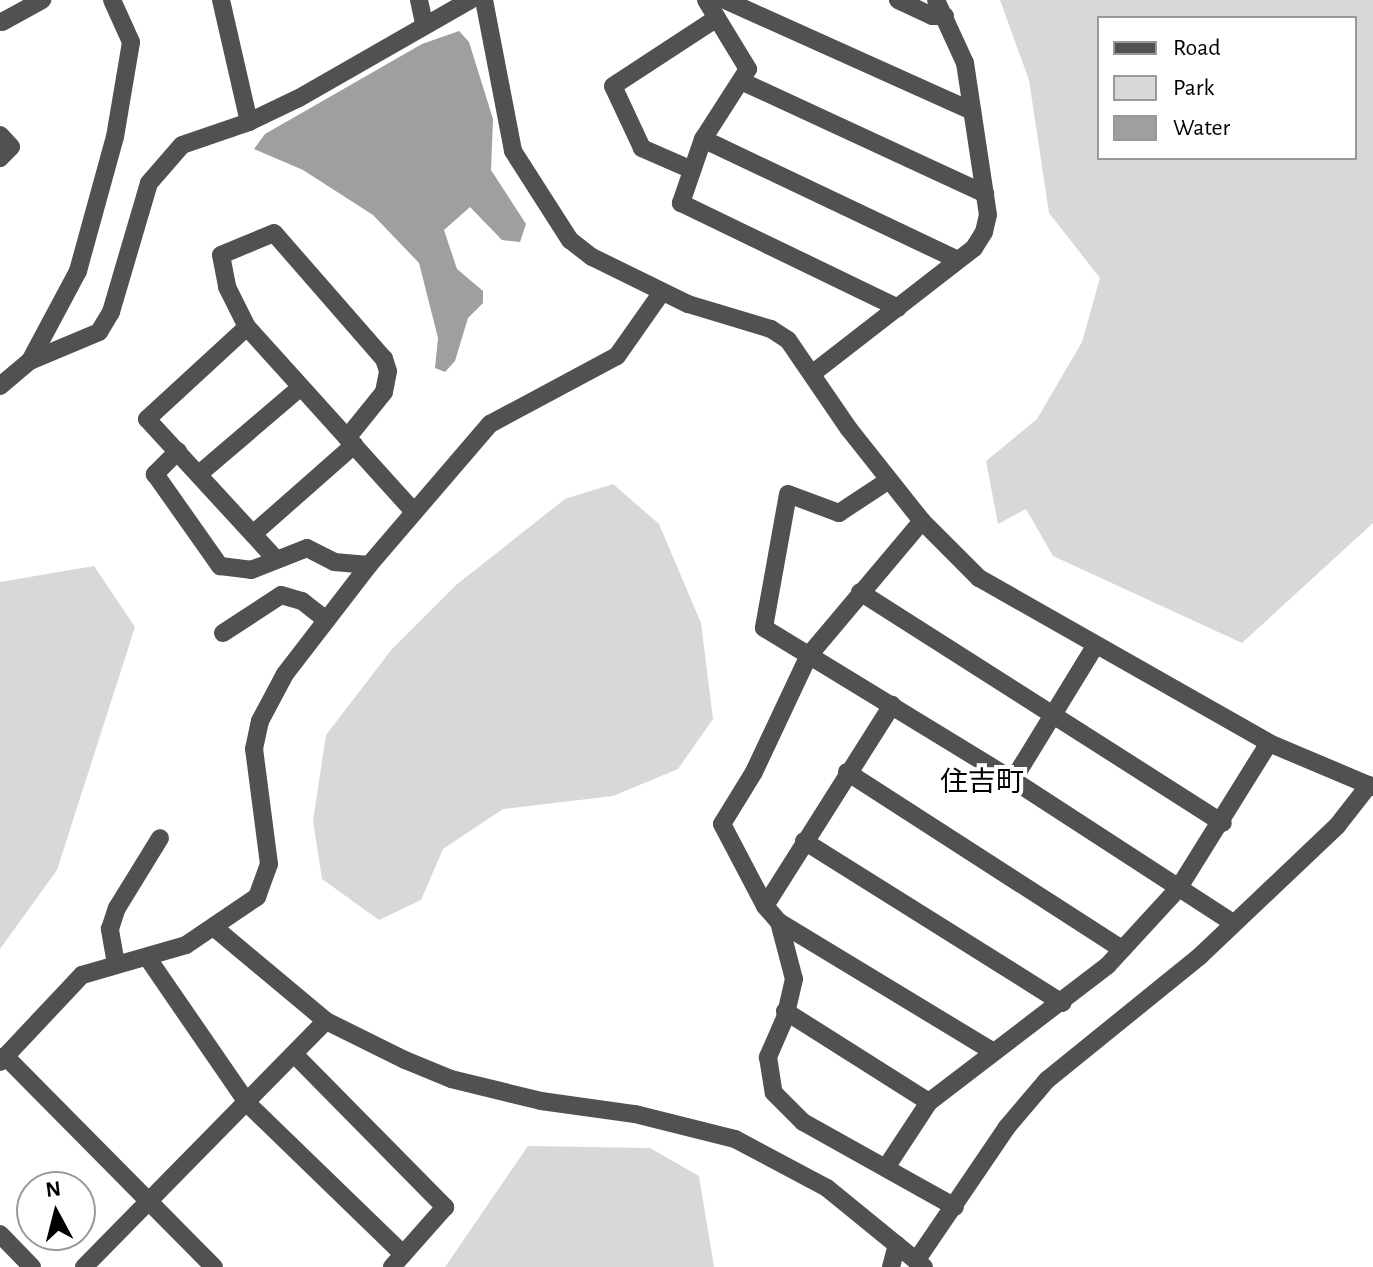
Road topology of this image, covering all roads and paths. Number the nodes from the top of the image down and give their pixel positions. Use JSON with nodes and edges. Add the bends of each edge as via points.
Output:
{"nodes":[{"id":1,"x":42,"y":0,"type":"edge"},
{"id":2,"x":112,"y":0,"type":"edge"},
{"id":3,"x":221,"y":0,"type":"edge"},
{"id":4,"x":419,"y":0,"type":"edge"},
{"id":5,"x":470,"y":0,"type":"edge"},
{"id":6,"x":484,"y":0,"type":"edge"},
{"id":7,"x":706,"y":0,"type":"edge"},
{"id":8,"x":725,"y":0,"type":"edge"},
{"id":9,"x":898,"y":0,"type":"edge"},
{"id":10,"x":941,"y":8,"type":"edge"},
{"id":11,"x":717,"y":18,"type":"junction"},
{"id":12,"x":1,"y":23,"type":"edge"},
{"id":13,"x":424,"y":23,"type":"junction"},
{"id":14,"x":741,"y":81,"type":"junction"},
{"id":15,"x":972,"y":111,"type":"junction"},
{"id":16,"x":249,"y":122,"type":"junction"},
{"id":17,"x":0,"y":135,"type":"edge"},
{"id":18,"x":703,"y":139,"type":"junction"},
{"id":19,"x":0,"y":158,"type":"edge"},
{"id":20,"x":692,"y":170,"type":"junction"},
{"id":21,"x":985,"y":194,"type":"junction"},
{"id":22,"x":958,"y":260,"type":"junction"},
{"id":23,"x":662,"y":292,"type":"junction"},
{"id":24,"x":898,"y":308,"type":"junction"},
{"id":25,"x":247,"y":327,"type":"junction"},
{"id":26,"x":30,"y":361,"type":"junction"},
{"id":27,"x":813,"y":373,"type":"junction"},
{"id":28,"x":0,"y":386,"type":"edge"},
{"id":29,"x":301,"y":387,"type":"junction"},
{"id":30,"x":350,"y":442,"type":"junction"},
{"id":31,"x":178,"y":451,"type":"junction"},
{"id":32,"x":199,"y":474,"type":"junction"},
{"id":33,"x":889,"y":480,"type":"junction"},
{"id":34,"x":414,"y":512,"type":"junction"},
{"id":35,"x":922,"y":521,"type":"junction"},
{"id":36,"x":253,"y":534,"type":"junction"},
{"id":37,"x":275,"y":558,"type":"junction"},
{"id":38,"x":369,"y":565,"type":"junction"},
{"id":39,"x":860,"y":592,"type":"junction"},
{"id":40,"x":326,"y":620,"type":"junction"},
{"id":41,"x":223,"y":633,"type":"dead end"},
{"id":42,"x":1094,"y":648,"type":"junction"},
{"id":43,"x":809,"y":655,"type":"junction"},
{"id":44,"x":892,"y":705,"type":"junction"},
{"id":45,"x":1054,"y":715,"type":"junction"},
{"id":46,"x":1269,"y":743,"type":"junction"},
{"id":47,"x":847,"y":772,"type":"junction"},
{"id":48,"x":1013,"y":780,"type":"junction"},
{"id":49,"x":1371,"y":786,"type":"edge"},
{"id":50,"x":1223,"y":823,"type":"junction"},
{"id":51,"x":160,"y":838,"type":"dead end"},
{"id":52,"x":804,"y":841,"type":"junction"},
{"id":53,"x":1178,"y":889,"type":"junction"},
{"id":54,"x":765,"y":906,"type":"junction"},
{"id":55,"x":779,"y":922,"type":"junction"},
{"id":56,"x":1233,"y":923,"type":"junction"},
{"id":57,"x":216,"y":929,"type":"junction"},
{"id":58,"x":1122,"y":949,"type":"junction"},
{"id":59,"x":147,"y":957,"type":"junction"},
{"id":60,"x":116,"y":964,"type":"junction"},
{"id":61,"x":1062,"y":1003,"type":"junction"},
{"id":62,"x":785,"y":1011,"type":"junction"},
{"id":63,"x":326,"y":1021,"type":"junction"},
{"id":64,"x":994,"y":1052,"type":"junction"},
{"id":65,"x":295,"y":1055,"type":"junction"},
{"id":66,"x":2,"y":1059,"type":"edge"},
{"id":67,"x":929,"y":1102,"type":"junction"},
{"id":68,"x":248,"y":1104,"type":"junction"},
{"id":69,"x":887,"y":1166,"type":"junction"},
{"id":70,"x":152,"y":1200,"type":"junction"},
{"id":71,"x":955,"y":1207,"type":"junction"},
{"id":72,"x":0,"y":1234,"type":"edge"},
{"id":73,"x":897,"y":1245,"type":"junction"},
{"id":74,"x":397,"y":1261,"type":"edge"},
{"id":75,"x":920,"y":1264,"type":"edge"},
{"id":76,"x":32,"y":1267,"type":"edge"},
{"id":77,"x":84,"y":1267,"type":"edge"},
{"id":78,"x":214,"y":1267,"type":"edge"},
{"id":79,"x":891,"y":1267,"type":"edge"}],
"edges":[{"from":1,"to":12,"type":"street"},
{"from":2,"to":26,"type":"street","via":[[131,42],[115,137],[78,271]]},
{"from":3,"to":16,"type":"street"},
{"from":4,"to":13,"type":"street"},
{"from":5,"to":13,"type":"street"},
{"from":6,"to":23,"type":"street","via":[[513,151],[549,212],[570,240],[592,257]]},
{"from":7,"to":11,"type":"street"},
{"from":8,"to":15,"type":"street"},
{"from":9,"to":10,"type":"street","via":[[932,16]]},
{"from":10,"to":15,"type":"street","via":[[965,63]]},
{"from":11,"to":14,"type":"street","via":[[748,69]]},
{"from":11,"to":20,"type":"street","via":[[613,86],[642,148]]},
{"from":13,"to":16,"type":"street"},
{"from":14,"to":18,"type":"street"},
{"from":14,"to":21,"type":"street"},
{"from":15,"to":21,"type":"street"},
{"from":16,"to":26,"type":"street","via":[[182,145],[162,165],[149,183],[111,312],[99,332]]},
{"from":17,"to":19,"type":"street","via":[[11,147]]},
{"from":18,"to":20,"type":"street"},
{"from":18,"to":22,"type":"street"},
{"from":20,"to":24,"type":"street","via":[[681,203]]},
{"from":21,"to":22,"type":"street","via":[[984,232]]},
{"from":22,"to":24,"type":"street"},
{"from":23,"to":27,"type":"street","via":[[771,329],[788,340]]},
{"from":23,"to":34,"type":"street","via":[[617,356],[490,424]]},
{"from":24,"to":27,"type":"street"},
{"from":25,"to":29,"type":"street"},
{"from":25,"to":30,"type":"street","via":[[227,287],[221,255],[274,233],[384,359],[388,371],[377,404]]},
{"from":25,"to":31,"type":"street","via":[[147,419]]},
{"from":26,"to":28,"type":"street"},
{"from":27,"to":33,"type":"street"},
{"from":29,"to":30,"type":"street"},
{"from":29,"to":32,"type":"street"},
{"from":30,"to":34,"type":"street"},
{"from":30,"to":36,"type":"street"},
{"from":31,"to":32,"type":"street"},
{"from":31,"to":37,"type":"street","via":[[155,474],[220,566],[251,570]]},
{"from":32,"to":36,"type":"street"},
{"from":33,"to":35,"type":"street"},
{"from":33,"to":43,"type":"street","via":[[839,513],[788,494],[764,628]]},
{"from":34,"to":38,"type":"street"},
{"from":35,"to":39,"type":"street"},
{"from":35,"to":42,"type":"street","via":[[979,578]]},
{"from":36,"to":37,"type":"street"},
{"from":37,"to":38,"type":"street","via":[[307,548],[334,562]]},
{"from":38,"to":40,"type":"street"},
{"from":39,"to":43,"type":"street"},
{"from":39,"to":45,"type":"street"},
{"from":40,"to":41,"type":"street","via":[[302,601],[281,595]]},
{"from":40,"to":57,"type":"street","via":[[285,674],[260,721],[255,780],[269,864],[266,884]]},
{"from":42,"to":45,"type":"street"},
{"from":42,"to":46,"type":"street"},
{"from":43,"to":44,"type":"street"},
{"from":43,"to":54,"type":"street","via":[[754,772],[722,824]]},
{"from":44,"to":47,"type":"street"},
{"from":44,"to":48,"type":"street"},
{"from":45,"to":48,"type":"street"},
{"from":45,"to":50,"type":"street"},
{"from":46,"to":49,"type":"street"},
{"from":46,"to":50,"type":"street"},
{"from":47,"to":52,"type":"street"},
{"from":47,"to":58,"type":"street"},
{"from":48,"to":53,"type":"street"},
{"from":49,"to":56,"type":"street","via":[[1337,826]]},
{"from":50,"to":53,"type":"street"},
{"from":51,"to":60,"type":"street","via":[[117,908],[110,929]]},
{"from":52,"to":54,"type":"street"},
{"from":52,"to":61,"type":"street"},
{"from":53,"to":56,"type":"street"},
{"from":53,"to":58,"type":"street"},
{"from":54,"to":55,"type":"street"},
{"from":55,"to":62,"type":"street","via":[[794,979]]},
{"from":55,"to":64,"type":"street"},
{"from":56,"to":71,"type":"street","via":[[1047,1080],[1007,1127]]},
{"from":57,"to":59,"type":"street"},
{"from":57,"to":63,"type":"street"},
{"from":58,"to":61,"type":"street"},
{"from":59,"to":60,"type":"street"},
{"from":59,"to":68,"type":"street"},
{"from":60,"to":66,"type":"street","via":[[82,975],[66,988]]},
{"from":61,"to":64,"type":"street"},
{"from":62,"to":67,"type":"street"},
{"from":62,"to":69,"type":"street","via":[[768,1057],[774,1093],[803,1122]]},
{"from":63,"to":65,"type":"street"},
{"from":63,"to":73,"type":"street","via":[[451,1079],[541,1101],[694,1126],[735,1139],[827,1188]]},
{"from":64,"to":67,"type":"street"},
{"from":65,"to":68,"type":"street"},
{"from":65,"to":74,"type":"street","via":[[445,1207]]},
{"from":66,"to":70,"type":"street"},
{"from":67,"to":69,"type":"street"},
{"from":68,"to":70,"type":"street"},
{"from":68,"to":74,"type":"street"},
{"from":69,"to":71,"type":"street"},
{"from":70,"to":77,"type":"street"},
{"from":70,"to":78,"type":"street"},
{"from":71,"to":75,"type":"street"},
{"from":72,"to":76,"type":"street"},
{"from":73,"to":75,"type":"street"},
{"from":73,"to":79,"type":"street"}]}
